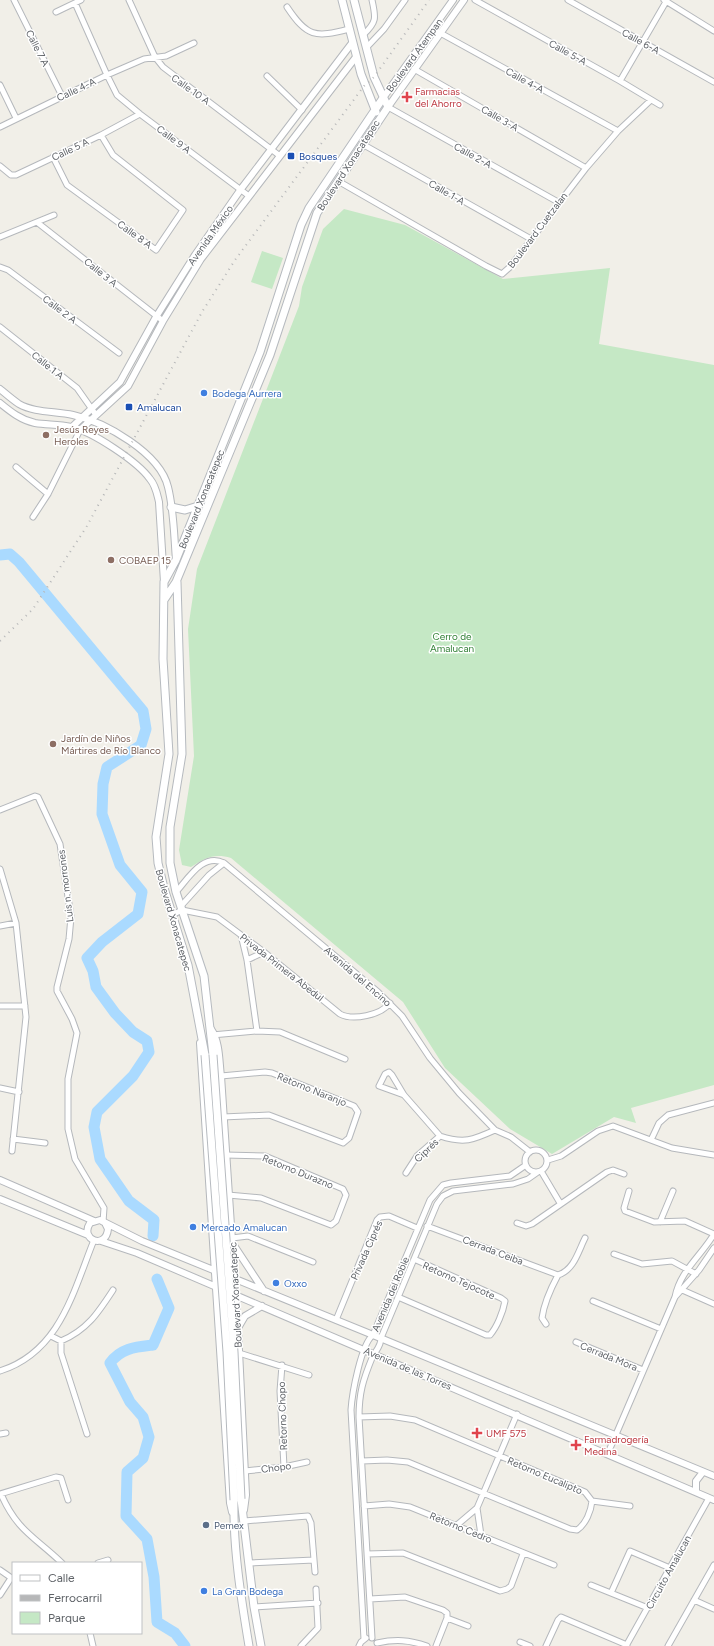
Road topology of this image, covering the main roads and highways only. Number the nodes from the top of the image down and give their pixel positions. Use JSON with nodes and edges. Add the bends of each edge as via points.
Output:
{"nodes":[{"id":1,"x":342,"y":0,"type":"edge"},
{"id":2,"x":356,"y":0,"type":"edge"},
{"id":3,"x":383,"y":98,"type":"junction"},
{"id":4,"x":375,"y":110,"type":"junction"},
{"id":5,"x":380,"y":119,"type":"junction"},
{"id":6,"x":198,"y":506,"type":"junction"},
{"id":7,"x":171,"y":507,"type":"road end"},
{"id":8,"x":176,"y":560,"type":"junction"},
{"id":9,"x":176,"y":582,"type":"junction"},
{"id":10,"x":164,"y":600,"type":"junction"},
{"id":11,"x":209,"y":1055,"type":"junction"},
{"id":12,"x":237,"y":1499,"type":"junction"},
{"id":13,"x":249,"y":1646,"type":"edge"},
{"id":14,"x":261,"y":1646,"type":"edge"}],
"edges":[{"from":1,"to":4,"type":"main road","name":"Boulevard Xonacatepec","via":[[364,86]]},
{"from":2,"to":3,"type":"main road","via":[[366,48]]},
{"from":3,"to":4,"type":"main road","name":"Boulevard Atempan"},
{"from":3,"to":5,"type":"main road","name":"Boulevard Atempan","via":[[388,107]]},
{"from":4,"to":5,"type":"main road","name":"Boulevard Xonacatepec"},
{"from":4,"to":6,"type":"main road","name":"Boulevard Xonacatepec","via":[[317,194],[301,225],[260,352]]},
{"from":5,"to":9,"type":"main road","name":"Boulevard Xonacatepec","via":[[324,200],[312,224],[270,355]]},
{"from":6,"to":7,"type":"main road","via":[[185,510]]},
{"from":6,"to":8,"type":"main road","name":"Boulevard Xonacatepec"},
{"from":8,"to":9,"type":"main road"},
{"from":8,"to":10,"type":"main road","name":"Boulevard Xonacatepec","via":[[164,582]]},
{"from":9,"to":10,"type":"main road"},
{"from":9,"to":11,"type":"main road","name":"Boulevard Xonacatepec","via":[[182,754],[170,827],[170,863],[176,892],[204,976],[212,1033]]},
{"from":10,"to":11,"type":"main road","name":"Boulevard Xonacatepec","via":[[169,754],[156,837],[160,869],[188,964],[201,1033]]},
{"from":11,"to":12,"type":"main road","name":"Boulevard Xonacatepec","bridge":true},
{"from":12,"to":13,"type":"main road","name":"Boulevard Xonacatepec","via":[[234,1517]]},
{"from":12,"to":14,"type":"main road","name":"Boulevard Xonacatepec","via":[[243,1518]]}]}
